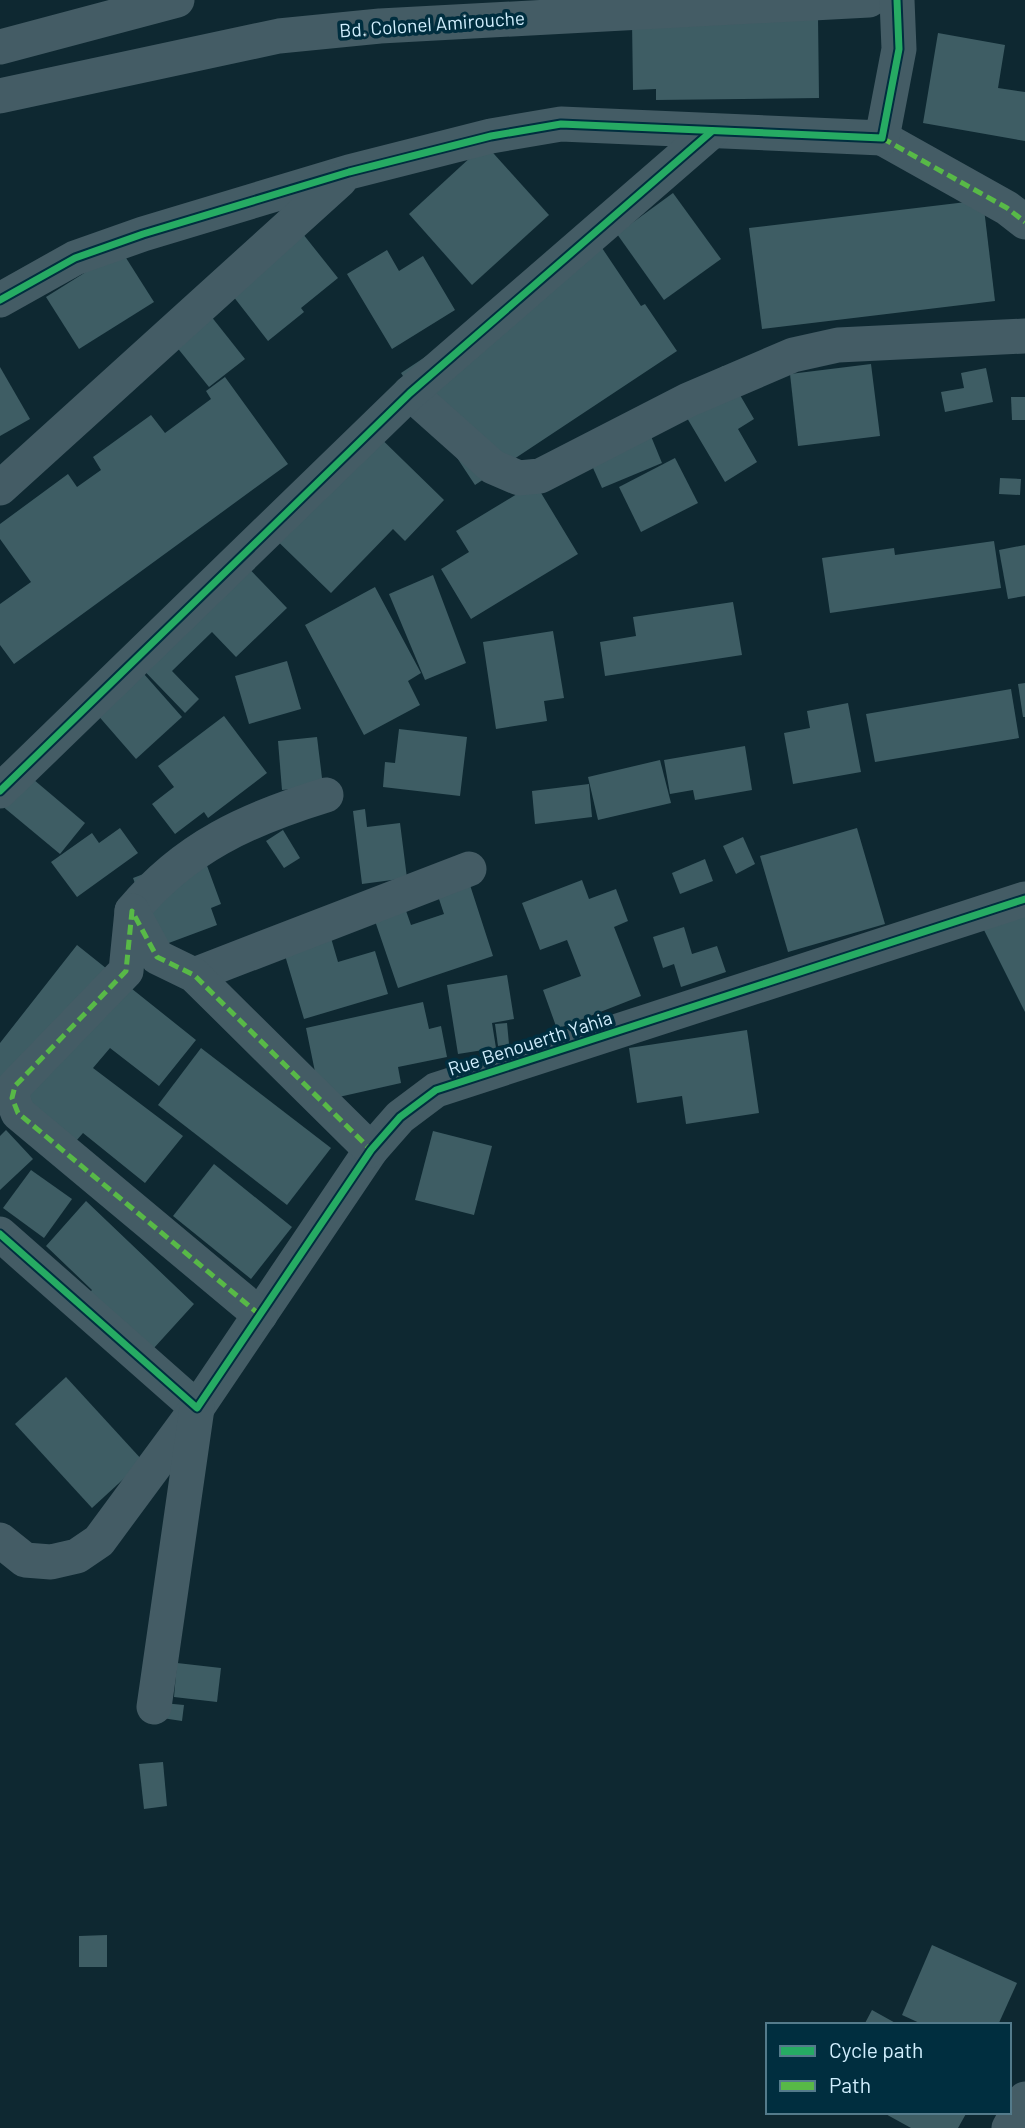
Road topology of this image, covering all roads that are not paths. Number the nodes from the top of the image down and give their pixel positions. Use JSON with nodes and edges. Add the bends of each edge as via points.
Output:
{"nodes":[{"id":1,"x":177,"y":0,"type":"edge"},
{"id":2,"x":869,"y":0,"type":"edge"},
{"id":3,"x":897,"y":0,"type":"edge"},
{"id":4,"x":0,"y":47,"type":"edge"},
{"id":5,"x":0,"y":96,"type":"edge"},
{"id":6,"x":712,"y":131,"type":"junction"},
{"id":7,"x":881,"y":138,"type":"junction"},
{"id":8,"x":349,"y":172,"type":"junction"},
{"id":9,"x":1025,"y":222,"type":"edge"},
{"id":10,"x":0,"y":300,"type":"edge"},
{"id":11,"x":1025,"y":336,"type":"edge"},
{"id":12,"x":410,"y":393,"type":"junction"},
{"id":13,"x":0,"y":488,"type":"edge"},
{"id":14,"x":0,"y":791,"type":"edge"},
{"id":15,"x":326,"y":795,"type":"dead end"},
{"id":16,"x":469,"y":869,"type":"dead end"},
{"id":17,"x":1025,"y":899,"type":"edge"},
{"id":18,"x":132,"y":911,"type":"junction"},
{"id":19,"x":194,"y":975,"type":"junction"},
{"id":20,"x":371,"y":1150,"type":"junction"},
{"id":21,"x":0,"y":1234,"type":"edge"},
{"id":22,"x":260,"y":1315,"type":"junction"},
{"id":23,"x":197,"y":1409,"type":"junction"},
{"id":24,"x":0,"y":1540,"type":"edge"},
{"id":25,"x":154,"y":1707,"type":"dead end"},
{"id":26,"x":1025,"y":2099,"type":"edge"},
{"id":27,"x":1009,"y":2128,"type":"edge"}],
"edges":[{"from":1,"to":4,"type":"street"},
{"from":2,"to":5,"type":"street","name":"Bd. Colonel Amirouche","via":[[380,26],[292,35]]},
{"from":3,"to":7,"type":"street","via":[[899,49]]},
{"from":6,"to":7,"type":"street"},
{"from":6,"to":8,"type":"street","via":[[562,124],[491,136]]},
{"from":6,"to":12,"type":"street"},
{"from":7,"to":9,"type":"street"},
{"from":8,"to":10,"type":"street","via":[[75,258]]},
{"from":8,"to":13,"type":"street"},
{"from":11,"to":12,"type":"street","via":[[838,345],[793,355],[688,400],[540,476],[519,478],[493,467]]},
{"from":12,"to":14,"type":"street"},
{"from":15,"to":18,"type":"street","via":[[280,809],[179,862]]},
{"from":16,"to":19,"type":"street"},
{"from":17,"to":20,"type":"street","name":"Rue Benouerth Yahia","via":[[436,1090],[400,1117]]},
{"from":18,"to":19,"type":"street","via":[[157,957]]},
{"from":18,"to":22,"type":"street","via":[[126,971],[15,1086],[12,1098],[18,1112]]},
{"from":19,"to":20,"type":"street"},
{"from":20,"to":22,"type":"street","name":"Rue Benouerth Yahia"},
{"from":21,"to":23,"type":"street"},
{"from":22,"to":23,"type":"street","name":"Rue Benouerth Yahia"},
{"from":23,"to":24,"type":"street","name":"Rue Benouerth Yahia","via":[[99,1541],[77,1556],[51,1562],[25,1560]]},
{"from":23,"to":25,"type":"street"},
{"from":26,"to":27,"type":"street"}]}
